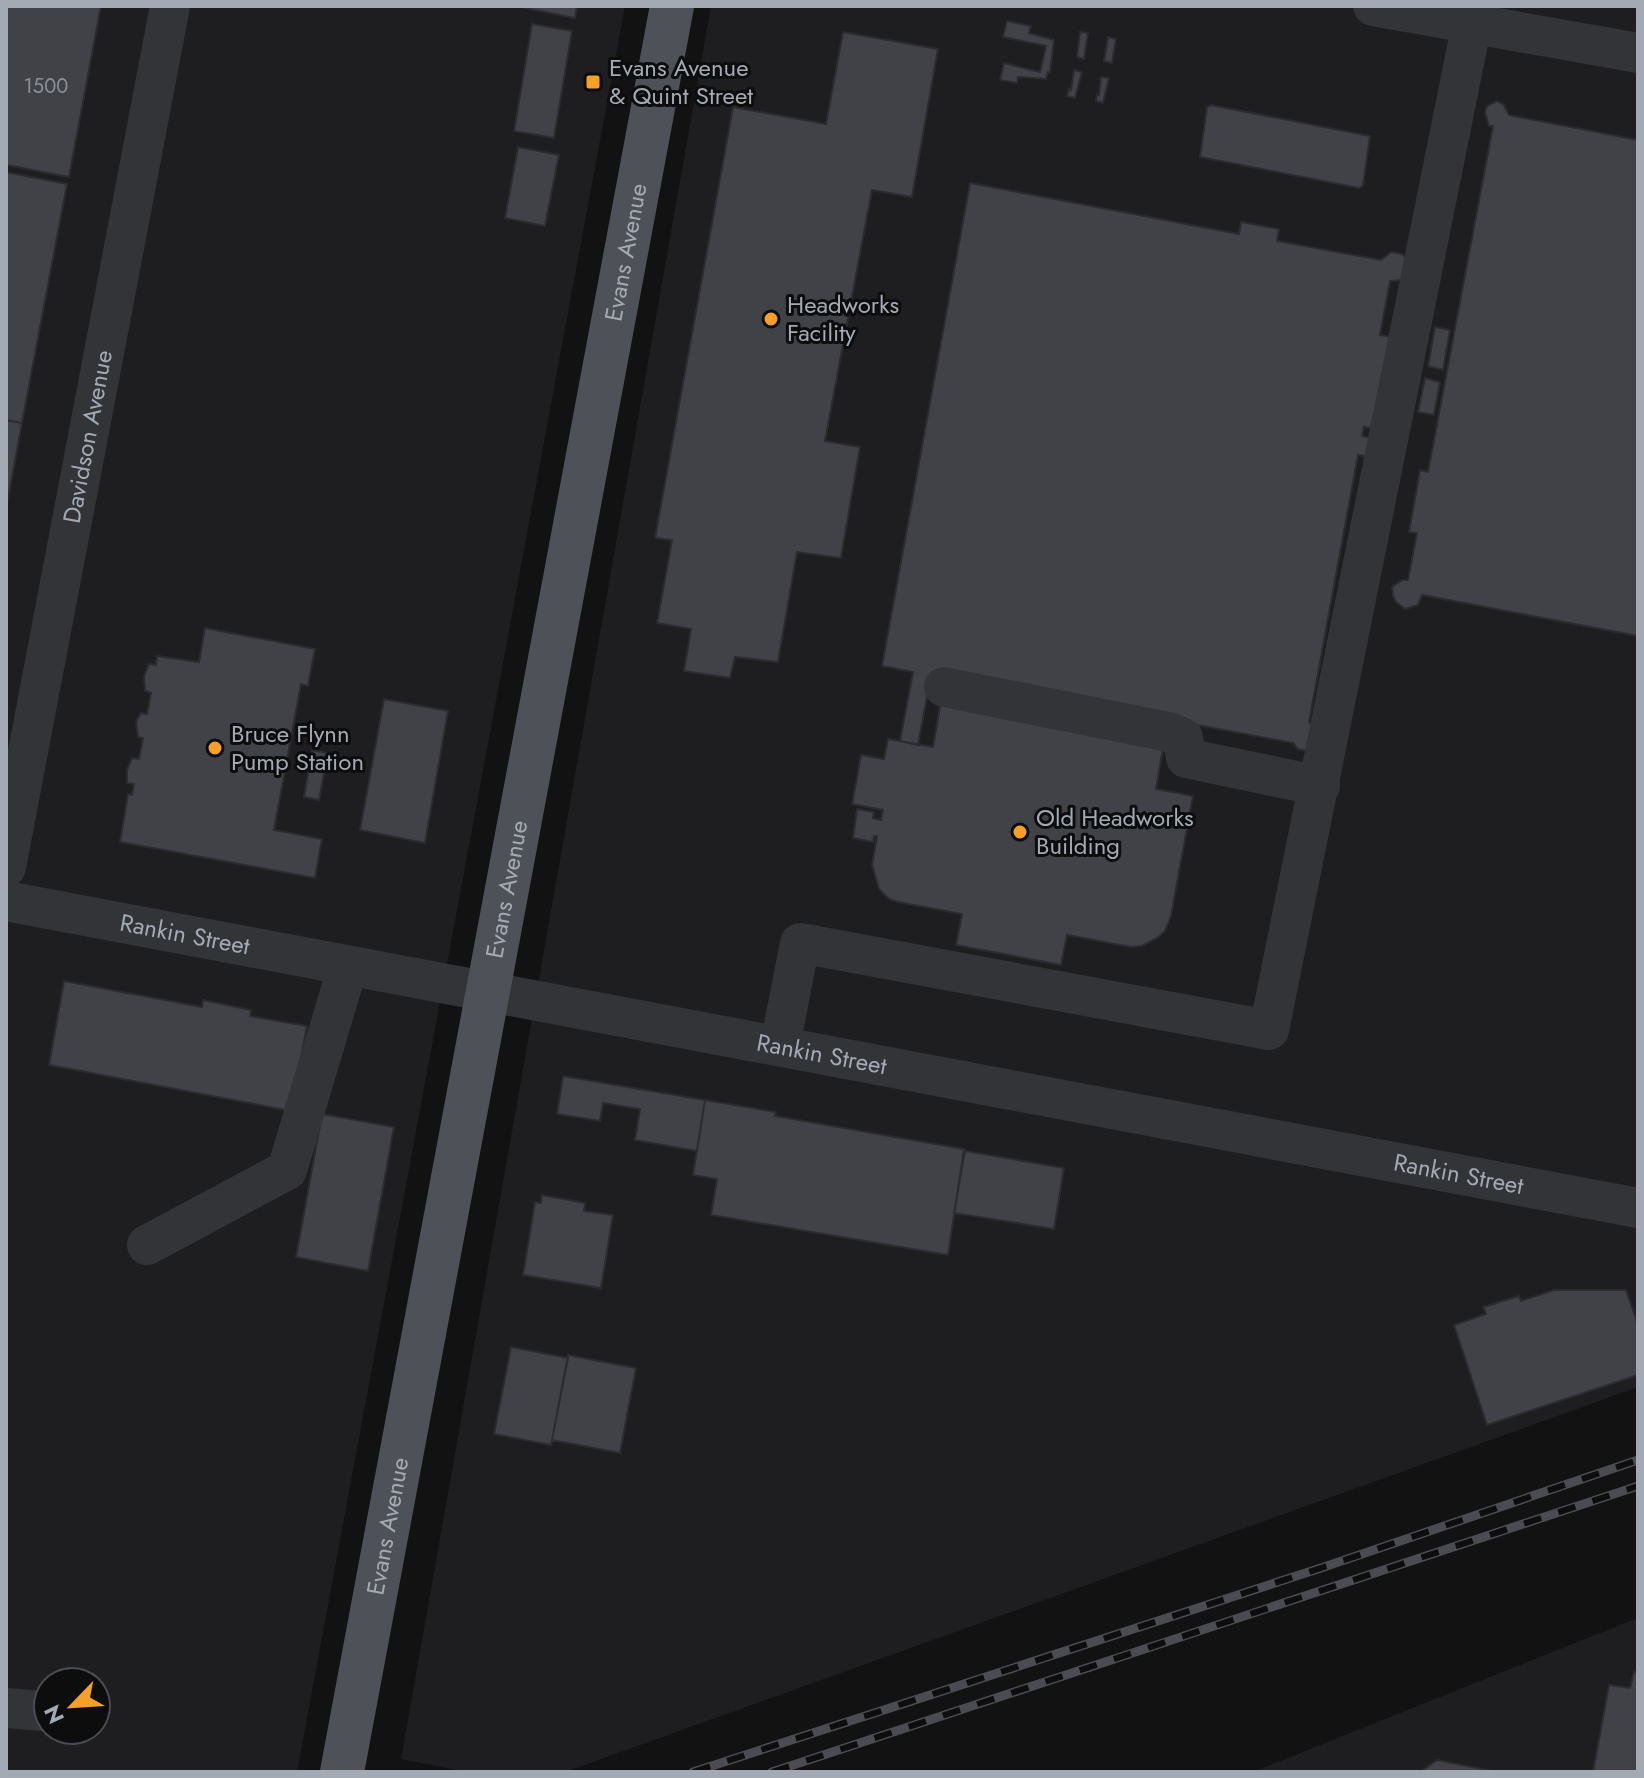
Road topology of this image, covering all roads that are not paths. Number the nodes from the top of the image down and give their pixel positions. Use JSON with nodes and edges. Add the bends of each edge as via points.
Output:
{"nodes":[{"id":1,"x":170,"y":6,"type":"edge"},
{"id":2,"x":672,"y":6,"type":"edge"},
{"id":3,"x":1373,"y":6,"type":"edge"},
{"id":4,"x":1472,"y":23,"type":"junction"},
{"id":5,"x":1638,"y":53,"type":"edge"},
{"id":6,"x":944,"y":687,"type":"dead end"},
{"id":7,"x":1320,"y":786,"type":"junction"},
{"id":8,"x":6,"y":867,"type":"edge"},
{"id":9,"x":6,"y":901,"type":"edge"},
{"id":10,"x":348,"y":966,"type":"junction"},
{"id":11,"x":487,"y":992,"type":"junction"},
{"id":12,"x":780,"y":1046,"type":"junction"},
{"id":13,"x":1638,"y":1208,"type":"edge"},
{"id":14,"x":147,"y":1245,"type":"dead end"},
{"id":15,"x":342,"y":1772,"type":"edge"}],
"edges":[{"from":1,"to":8,"type":"street","name":"Davidson Avenue"},
{"from":2,"to":11,"type":"main road","name":"Evans Avenue"},
{"from":3,"to":4,"type":"street"},
{"from":4,"to":5,"type":"street"},
{"from":4,"to":7,"type":"street"},
{"from":6,"to":7,"type":"street","via":[[1169,732],[1183,738],[1186,758]]},
{"from":7,"to":12,"type":"street","via":[[1269,1030],[800,943]]},
{"from":9,"to":10,"type":"street","name":"Rankin Street"},
{"from":10,"to":11,"type":"street","name":"Rankin Street"},
{"from":10,"to":14,"type":"street","via":[[287,1170]]},
{"from":11,"to":12,"type":"street","name":"Rankin Street"},
{"from":11,"to":15,"type":"main road","name":"Evans Avenue"},
{"from":12,"to":13,"type":"street","name":"Rankin Street"}]}
